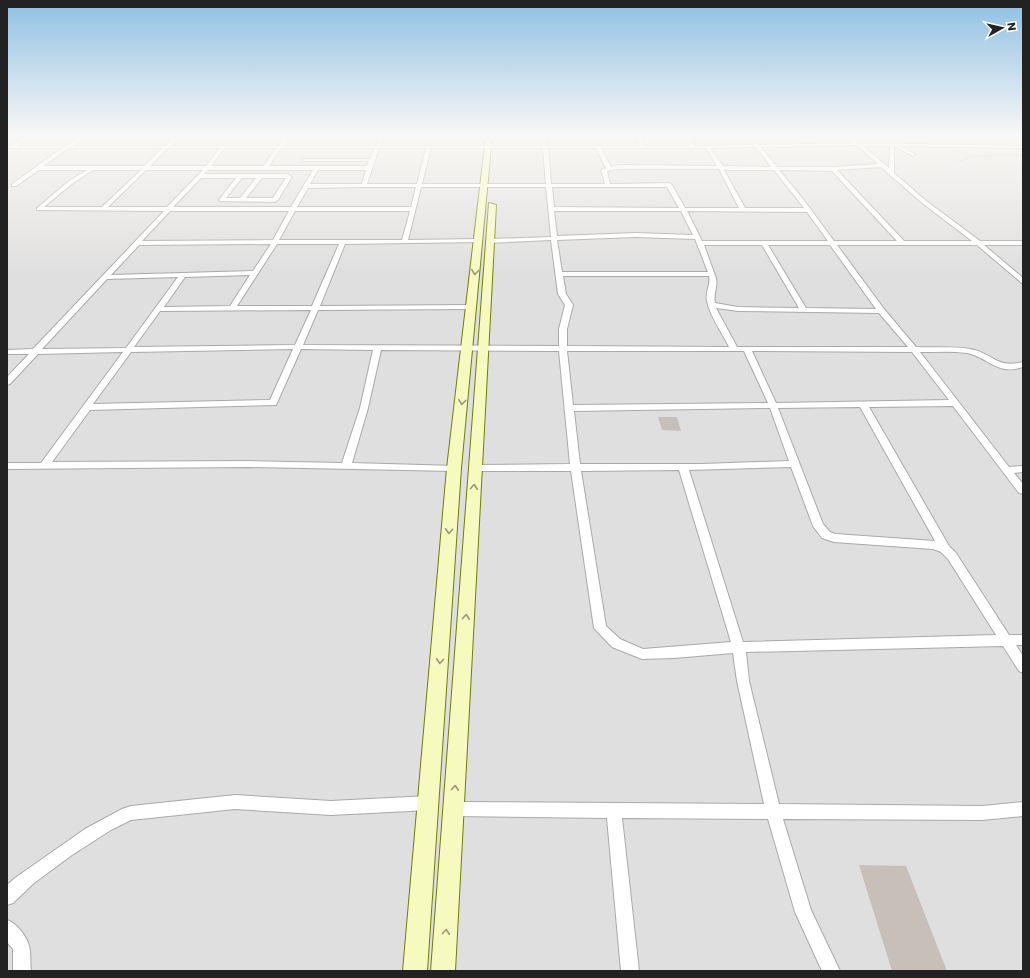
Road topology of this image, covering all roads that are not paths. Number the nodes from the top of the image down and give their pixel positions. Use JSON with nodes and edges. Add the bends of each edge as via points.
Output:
{"nodes":[{"id":1,"x":19,"y":182,"type":"edge"},
{"id":2,"x":72,"y":182,"type":"edge"},
{"id":3,"x":130,"y":182,"type":"edge"},
{"id":4,"x":195,"y":182,"type":"edge"},
{"id":5,"x":236,"y":182,"type":"edge"},
{"id":6,"x":256,"y":182,"type":"edge"},
{"id":7,"x":286,"y":182,"type":"edge"},
{"id":8,"x":308,"y":182,"type":"edge"},
{"id":9,"x":365,"y":182,"type":"edge"},
{"id":10,"x":419,"y":182,"type":"edge"},
{"id":11,"x":488,"y":182,"type":"edge"},
{"id":12,"x":549,"y":182,"type":"edge"},
{"id":13,"x":607,"y":182,"type":"edge"},
{"id":14,"x":728,"y":182,"type":"edge"},
{"id":15,"x":785,"y":182,"type":"edge"},
{"id":16,"x":845,"y":182,"type":"edge"},
{"id":17,"x":901,"y":182,"type":"edge"},
{"id":18,"x":14,"y":185,"type":"dead end"},
{"id":19,"x":305,"y":186,"type":"junction"},
{"id":20,"x":418,"y":186,"type":"junction"},
{"id":21,"x":488,"y":186,"type":"junction"},
{"id":22,"x":550,"y":186,"type":"junction"},
{"id":23,"x":608,"y":186,"type":"junction"},
{"id":24,"x":364,"y":187,"type":"junction"},
{"id":25,"x":242,"y":200,"type":"junction"},
{"id":26,"x":169,"y":209,"type":"junction"},
{"id":27,"x":413,"y":209,"type":"junction"},
{"id":28,"x":552,"y":209,"type":"junction"},
{"id":29,"x":102,"y":210,"type":"junction"},
{"id":30,"x":292,"y":210,"type":"junction"},
{"id":31,"x":683,"y":210,"type":"junction"},
{"id":32,"x":743,"y":210,"type":"junction"},
{"id":33,"x":808,"y":210,"type":"junction"},
{"id":34,"x":554,"y":240,"type":"junction"},
{"id":35,"x":698,"y":240,"type":"junction"},
{"id":36,"x":405,"y":241,"type":"junction"},
{"id":37,"x":484,"y":241,"type":"junction"},
{"id":38,"x":275,"y":242,"type":"junction"},
{"id":39,"x":343,"y":242,"type":"junction"},
{"id":40,"x":763,"y":242,"type":"junction"},
{"id":41,"x":831,"y":242,"type":"junction"},
{"id":42,"x":901,"y":242,"type":"junction"},
{"id":43,"x":977,"y":242,"type":"junction"},
{"id":44,"x":139,"y":243,"type":"junction"},
{"id":45,"x":1023,"y":243,"type":"edge"},
{"id":46,"x":254,"y":273,"type":"junction"},
{"id":47,"x":560,"y":274,"type":"junction"},
{"id":48,"x":712,"y":274,"type":"junction"},
{"id":49,"x":183,"y":275,"type":"junction"},
{"id":50,"x":105,"y":277,"type":"junction"},
{"id":51,"x":1023,"y":282,"type":"edge"},
{"id":52,"x":712,"y":305,"type":"junction"},
{"id":53,"x":471,"y":307,"type":"junction"},
{"id":54,"x":314,"y":308,"type":"junction"},
{"id":55,"x":157,"y":309,"type":"junction"},
{"id":56,"x":232,"y":309,"type":"junction"},
{"id":57,"x":803,"y":309,"type":"junction"},
{"id":58,"x":882,"y":311,"type":"junction"},
{"id":59,"x":300,"y":347,"type":"junction"},
{"id":60,"x":377,"y":348,"type":"junction"},
{"id":61,"x":734,"y":348,"type":"junction"},
{"id":62,"x":746,"y":348,"type":"junction"},
{"id":63,"x":468,"y":349,"type":"junction"},
{"id":64,"x":127,"y":350,"type":"junction"},
{"id":65,"x":484,"y":350,"type":"junction"},
{"id":66,"x":563,"y":350,"type":"junction"},
{"id":67,"x":915,"y":351,"type":"junction"},
{"id":68,"x":7,"y":352,"type":"edge"},
{"id":69,"x":34,"y":352,"type":"junction"},
{"id":70,"x":1023,"y":364,"type":"edge"},
{"id":71,"x":7,"y":382,"type":"edge"},
{"id":72,"x":956,"y":403,"type":"junction"},
{"id":73,"x":863,"y":404,"type":"junction"},
{"id":74,"x":773,"y":406,"type":"junction"},
{"id":75,"x":87,"y":407,"type":"junction"},
{"id":76,"x":570,"y":408,"type":"junction"},
{"id":77,"x":795,"y":464,"type":"junction"},
{"id":78,"x":7,"y":466,"type":"edge"},
{"id":79,"x":44,"y":466,"type":"junction"},
{"id":80,"x":346,"y":466,"type":"junction"},
{"id":81,"x":575,"y":466,"type":"junction"},
{"id":82,"x":454,"y":468,"type":"junction"},
{"id":83,"x":475,"y":468,"type":"junction"},
{"id":84,"x":684,"y":468,"type":"junction"},
{"id":85,"x":1023,"y":469,"type":"edge"},
{"id":86,"x":1007,"y":470,"type":"junction"},
{"id":87,"x":1023,"y":491,"type":"edge"},
{"id":88,"x":945,"y":549,"type":"junction"},
{"id":89,"x":1023,"y":640,"type":"edge"},
{"id":90,"x":1006,"y":641,"type":"junction"},
{"id":91,"x":739,"y":647,"type":"junction"},
{"id":92,"x":1023,"y":667,"type":"edge"},
{"id":93,"x":429,"y":803,"type":"junction"},
{"id":94,"x":453,"y":809,"type":"junction"},
{"id":95,"x":614,"y":809,"type":"junction"},
{"id":96,"x":1023,"y":809,"type":"edge"},
{"id":97,"x":773,"y":810,"type":"junction"},
{"id":98,"x":7,"y":897,"type":"edge"},
{"id":99,"x":7,"y":928,"type":"edge"},
{"id":100,"x":22,"y":971,"type":"edge"},
{"id":101,"x":415,"y":971,"type":"edge"},
{"id":102,"x":443,"y":971,"type":"edge"},
{"id":103,"x":630,"y":971,"type":"edge"},
{"id":104,"x":831,"y":971,"type":"edge"}],
"edges":[{"from":1,"to":18,"type":"street"},
{"from":2,"to":29,"type":"street","via":[[40,209]]},
{"from":3,"to":29,"type":"street"},
{"from":4,"to":26,"type":"street"},
{"from":5,"to":25,"type":"street","via":[[222,199]]},
{"from":6,"to":25,"type":"street"},
{"from":7,"to":25,"type":"street","via":[[274,200]]},
{"from":8,"to":19,"type":"street"},
{"from":9,"to":24,"type":"street"},
{"from":10,"to":20,"type":"street"},
{"from":11,"to":21,"type":"main road"},
{"from":12,"to":22,"type":"street"},
{"from":13,"to":23,"type":"street"},
{"from":14,"to":32,"type":"street"},
{"from":15,"to":33,"type":"street"},
{"from":16,"to":42,"type":"street"},
{"from":17,"to":43,"type":"street"},
{"from":19,"to":24,"type":"street"},
{"from":19,"to":30,"type":"street"},
{"from":20,"to":21,"type":"street"},
{"from":20,"to":24,"type":"street"},
{"from":20,"to":27,"type":"street"},
{"from":21,"to":22,"type":"street"},
{"from":21,"to":37,"type":"main road"},
{"from":22,"to":23,"type":"street"},
{"from":22,"to":28,"type":"street"},
{"from":23,"to":31,"type":"street","via":[[670,184]]},
{"from":26,"to":29,"type":"street"},
{"from":26,"to":30,"type":"street"},
{"from":26,"to":44,"type":"street"},
{"from":27,"to":30,"type":"street"},
{"from":27,"to":36,"type":"street"},
{"from":28,"to":31,"type":"street"},
{"from":28,"to":34,"type":"street"},
{"from":30,"to":38,"type":"street"},
{"from":31,"to":32,"type":"street"},
{"from":31,"to":35,"type":"street"},
{"from":32,"to":33,"type":"street"},
{"from":33,"to":41,"type":"street"},
{"from":34,"to":35,"type":"street","via":[[636,236]]},
{"from":34,"to":37,"type":"street"},
{"from":34,"to":47,"type":"street"},
{"from":35,"to":40,"type":"street"},
{"from":35,"to":48,"type":"street"},
{"from":36,"to":37,"type":"street"},
{"from":36,"to":39,"type":"street"},
{"from":37,"to":53,"type":"main road","one_way":true},
{"from":37,"to":65,"type":"main road"},
{"from":38,"to":39,"type":"street"},
{"from":38,"to":44,"type":"street"},
{"from":38,"to":46,"type":"street"},
{"from":39,"to":54,"type":"street"},
{"from":40,"to":41,"type":"street"},
{"from":40,"to":57,"type":"street"},
{"from":41,"to":42,"type":"street"},
{"from":41,"to":58,"type":"street"},
{"from":42,"to":43,"type":"street"},
{"from":43,"to":45,"type":"street"},
{"from":43,"to":51,"type":"street"},
{"from":44,"to":50,"type":"street"},
{"from":46,"to":49,"type":"street"},
{"from":46,"to":56,"type":"street"},
{"from":47,"to":48,"type":"street"},
{"from":47,"to":66,"type":"street","via":[[562,294],[569,305],[563,329]]},
{"from":48,"to":52,"type":"street"},
{"from":49,"to":50,"type":"street"},
{"from":49,"to":55,"type":"street"},
{"from":50,"to":69,"type":"street"},
{"from":52,"to":57,"type":"street","via":[[738,310]]},
{"from":52,"to":61,"type":"street"},
{"from":53,"to":54,"type":"street"},
{"from":53,"to":63,"type":"main road"},
{"from":54,"to":56,"type":"street"},
{"from":54,"to":59,"type":"street"},
{"from":55,"to":56,"type":"street"},
{"from":55,"to":64,"type":"street"},
{"from":57,"to":58,"type":"street"},
{"from":58,"to":67,"type":"street"},
{"from":59,"to":60,"type":"street"},
{"from":59,"to":64,"type":"street"},
{"from":59,"to":75,"type":"street","via":[[273,403]]},
{"from":60,"to":63,"type":"street"},
{"from":60,"to":80,"type":"street","via":[[364,408]]},
{"from":61,"to":62,"type":"street"},
{"from":61,"to":66,"type":"street"},
{"from":62,"to":67,"type":"street"},
{"from":62,"to":74,"type":"street"},
{"from":63,"to":65,"type":"street"},
{"from":63,"to":82,"type":"main road","one_way":true},
{"from":64,"to":69,"type":"street"},
{"from":64,"to":75,"type":"street"},
{"from":65,"to":66,"type":"street"},
{"from":65,"to":83,"type":"main road"},
{"from":66,"to":76,"type":"street"},
{"from":67,"to":70,"type":"street","via":[[970,352],[1001,366],[1012,368]]},
{"from":67,"to":72,"type":"street"},
{"from":68,"to":69,"type":"street"},
{"from":69,"to":71,"type":"street"},
{"from":72,"to":73,"type":"street"},
{"from":72,"to":86,"type":"street"},
{"from":73,"to":74,"type":"street"},
{"from":73,"to":88,"type":"street"},
{"from":74,"to":76,"type":"street"},
{"from":74,"to":77,"type":"street"},
{"from":75,"to":79,"type":"street"},
{"from":76,"to":81,"type":"street"},
{"from":77,"to":84,"type":"street"},
{"from":77,"to":88,"type":"street","via":[[818,526],[826,534],[834,538],[934,545]]},
{"from":78,"to":79,"type":"street"},
{"from":79,"to":80,"type":"street"},
{"from":80,"to":82,"type":"street"},
{"from":81,"to":83,"type":"street"},
{"from":81,"to":84,"type":"street"},
{"from":81,"to":91,"type":"street","via":[[600,628],[616,642],[642,654]]},
{"from":82,"to":93,"type":"main road","one_way":true},
{"from":94,"to":83,"type":"main road","one_way":true},
{"from":84,"to":91,"type":"street"},
{"from":85,"to":86,"type":"street"},
{"from":86,"to":87,"type":"street"},
{"from":88,"to":90,"type":"street"},
{"from":89,"to":90,"type":"street"},
{"from":90,"to":91,"type":"street"},
{"from":90,"to":92,"type":"street"},
{"from":91,"to":97,"type":"street","via":[[743,681]]},
{"from":93,"to":98,"type":"street","via":[[331,808],[235,802],[131,813],[115,818],[36,871]]},
{"from":93,"to":101,"type":"main road"},
{"from":94,"to":95,"type":"street"},
{"from":102,"to":94,"type":"main road","one_way":true},
{"from":95,"to":97,"type":"street"},
{"from":95,"to":103,"type":"street"},
{"from":96,"to":97,"type":"street","via":[[982,813]]},
{"from":97,"to":104,"type":"street","via":[[803,912]]},
{"from":99,"to":100,"type":"street","via":[[21,946]]}]}
